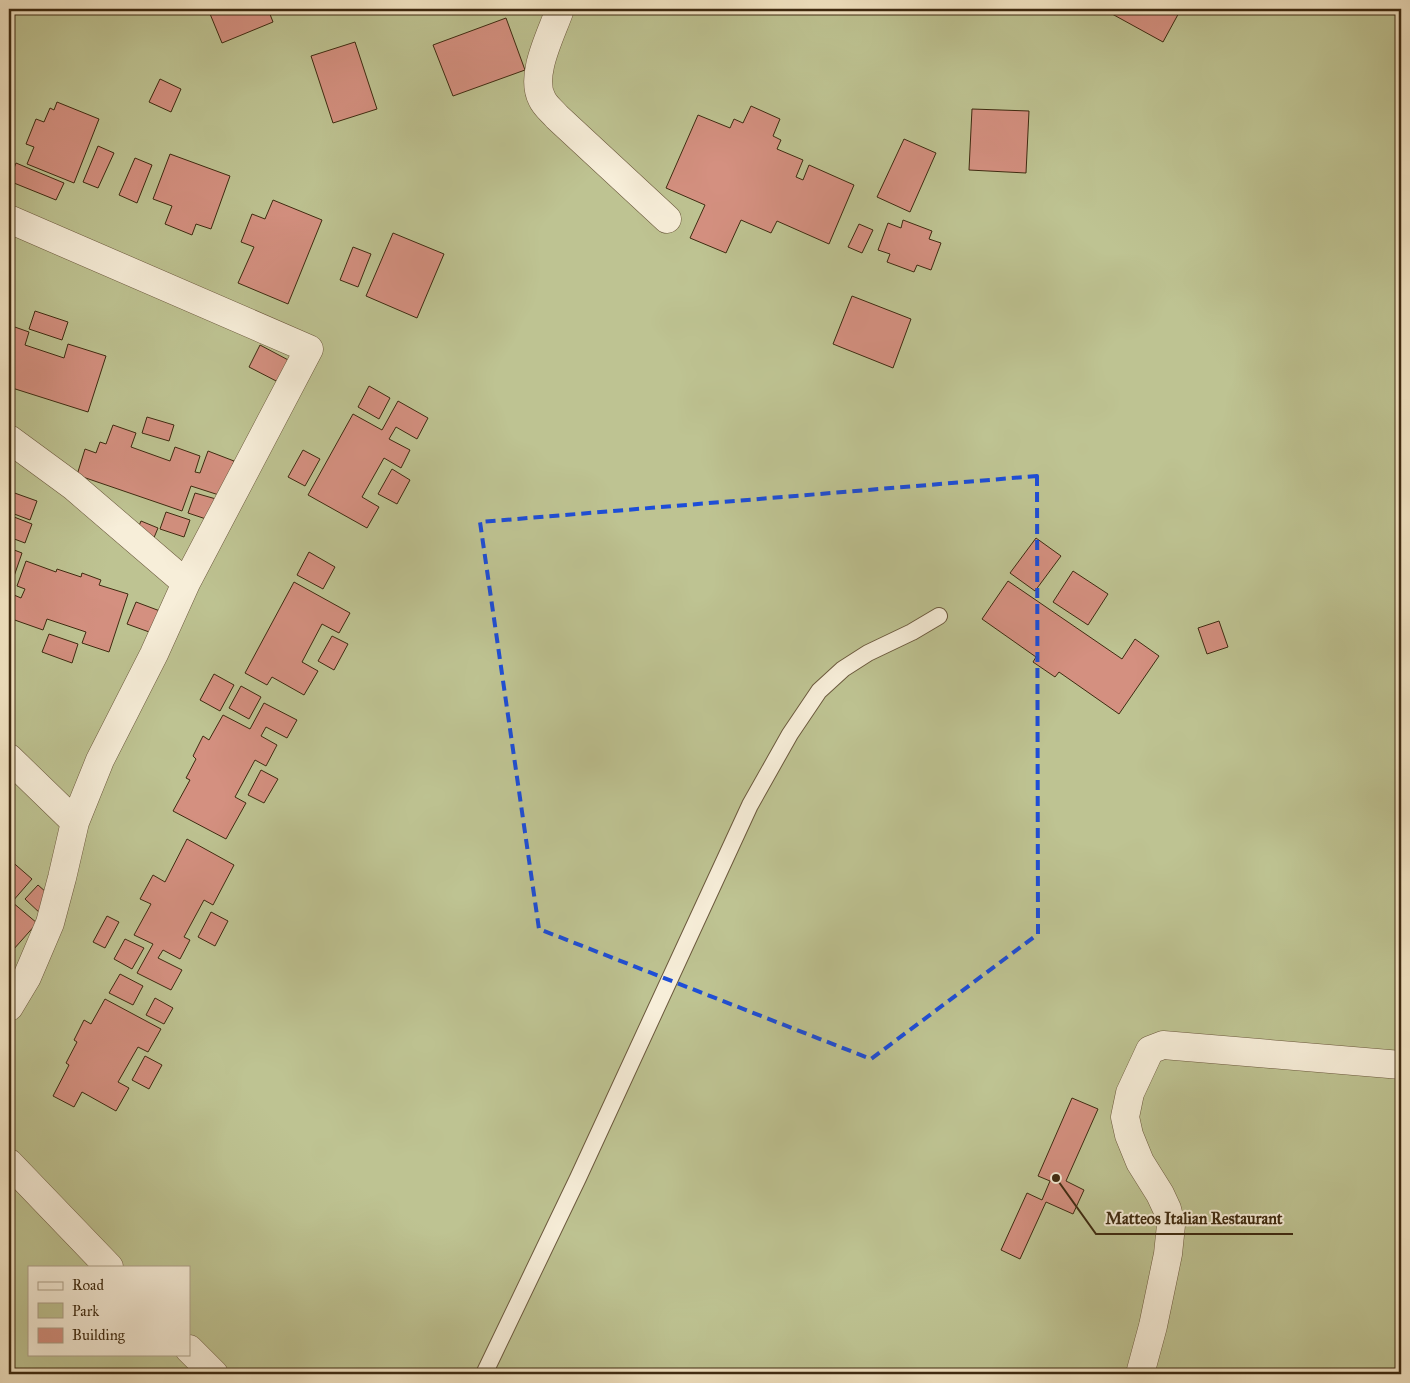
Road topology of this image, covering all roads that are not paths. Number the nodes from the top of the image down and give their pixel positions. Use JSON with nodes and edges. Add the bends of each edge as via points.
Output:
{"nodes":[{"id":1,"x":560,"y":9,"type":"edge"},
{"id":2,"x":9,"y":219,"type":"edge"},
{"id":3,"x":668,"y":219,"type":"dead end"},
{"id":4,"x":9,"y":439,"type":"edge"},
{"id":5,"x":186,"y":583,"type":"junction"},
{"id":6,"x":939,"y":616,"type":"dead end"},
{"id":7,"x":9,"y":758,"type":"edge"},
{"id":8,"x":75,"y":822,"type":"junction"},
{"id":9,"x":9,"y":1007,"type":"edge"},
{"id":10,"x":1401,"y":1065,"type":"edge"},
{"id":11,"x":9,"y":1163,"type":"edge"},
{"id":12,"x":108,"y":1266,"type":"edge"},
{"id":13,"x":190,"y":1350,"type":"edge"},
{"id":14,"x":214,"y":1374,"type":"edge"},
{"id":15,"x":484,"y":1374,"type":"edge"},
{"id":16,"x":1140,"y":1374,"type":"edge"}],
"edges":[{"from":1,"to":3,"type":"street","via":[[540,64],[537,84],[542,100]]},
{"from":2,"to":5,"type":"street","via":[[309,350]]},
{"from":4,"to":5,"type":"street","via":[[73,486]]},
{"from":5,"to":8,"type":"street","via":[[100,760]]},
{"from":6,"to":15,"type":"lane","via":[[868,652],[843,669],[819,691],[790,734],[750,805]]},
{"from":7,"to":8,"type":"street"},
{"from":8,"to":9,"type":"street","via":[[50,923],[27,977]]},
{"from":10,"to":16,"type":"street","via":[[1164,1045],[1150,1050],[1130,1093],[1126,1117],[1140,1162],[1163,1202],[1171,1225],[1153,1326]]},
{"from":11,"to":12,"type":"street"},
{"from":13,"to":14,"type":"street"}]}
